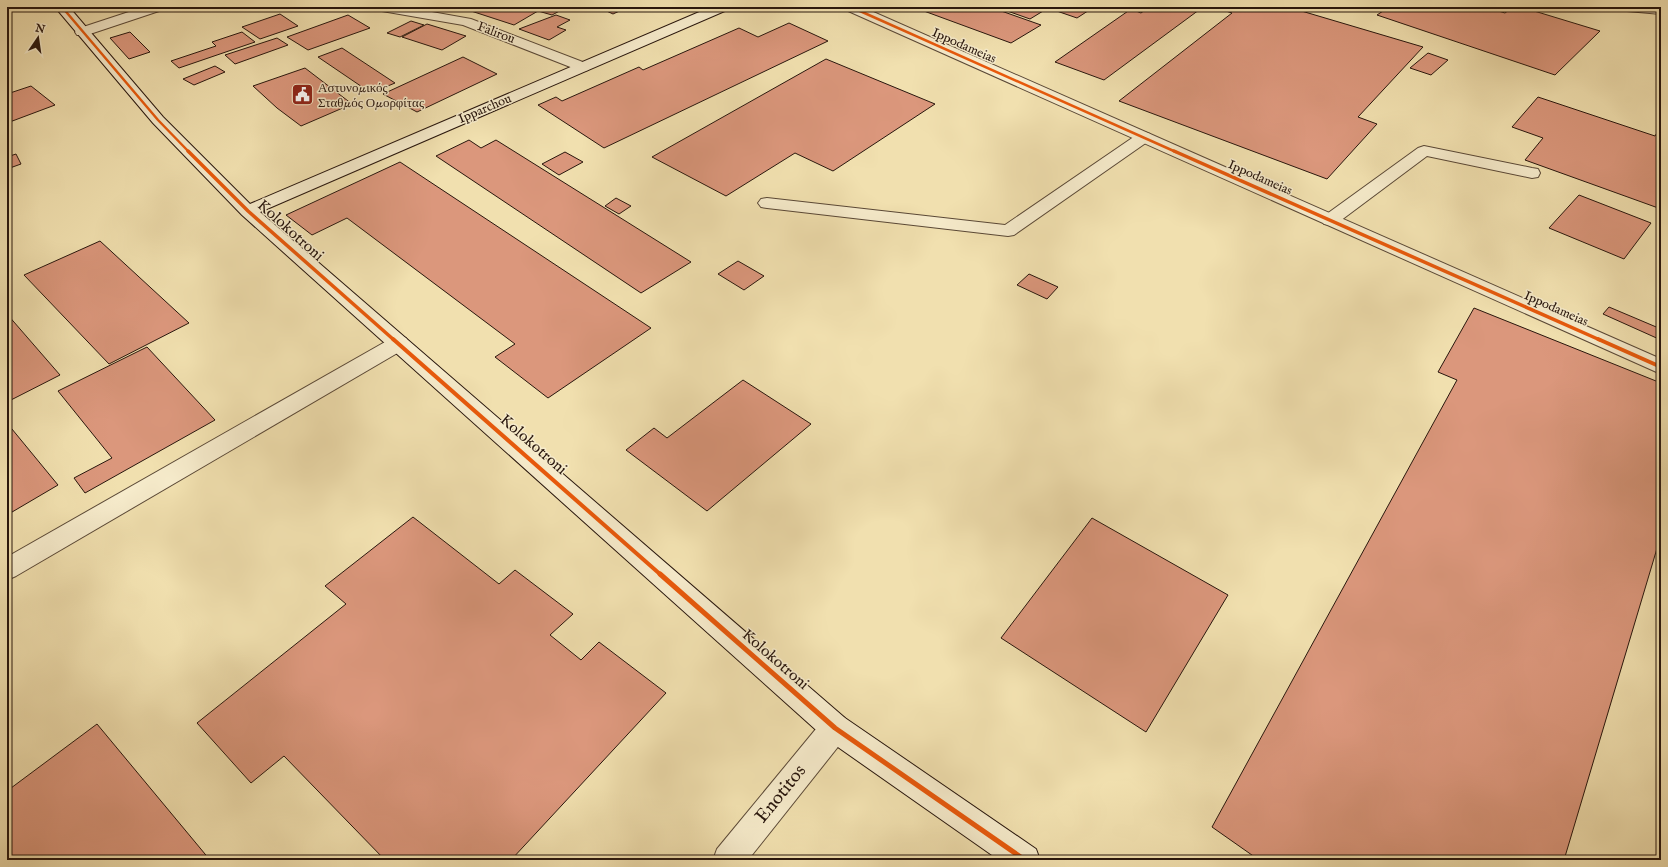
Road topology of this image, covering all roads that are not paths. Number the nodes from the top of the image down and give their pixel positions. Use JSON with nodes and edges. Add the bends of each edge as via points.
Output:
{"nodes":[{"id":1,"x":62,"y":7,"type":"edge"},
{"id":2,"x":157,"y":7,"type":"edge"},
{"id":3,"x":382,"y":7,"type":"edge"},
{"id":4,"x":722,"y":7,"type":"edge"},
{"id":5,"x":851,"y":7,"type":"edge"},
{"id":6,"x":1627,"y":7,"type":"edge"},
{"id":7,"x":1661,"y":10,"type":"edge"},
{"id":8,"x":82,"y":32,"type":"junction"},
{"id":9,"x":583,"y":67,"type":"junction"},
{"id":10,"x":1144,"y":137,"type":"junction"},
{"id":11,"x":1532,"y":173,"type":"dead end"},
{"id":12,"x":767,"y":203,"type":"dead end"},
{"id":13,"x":248,"y":210,"type":"junction"},
{"id":14,"x":1330,"y":220,"type":"junction"},
{"id":15,"x":398,"y":343,"type":"junction"},
{"id":16,"x":1661,"y":367,"type":"edge"},
{"id":17,"x":7,"y":569,"type":"edge"},
{"id":18,"x":835,"y":728,"type":"junction"},
{"id":19,"x":728,"y":860,"type":"edge"},
{"id":20,"x":1025,"y":860,"type":"edge"}],
"edges":[{"from":1,"to":8,"type":"street","name":"Kolokotroni"},
{"from":2,"to":8,"type":"street"},
{"from":3,"to":9,"type":"street","name":"Falirou","via":[[466,22]]},
{"from":4,"to":9,"type":"street","name":"Ipparchou"},
{"from":5,"to":10,"type":"street","name":"Ippodameias"},
{"from":6,"to":7,"type":"street"},
{"from":8,"to":13,"type":"street","name":"Kolokotroni","via":[[158,120]]},
{"from":9,"to":13,"type":"street","name":"Ipparchou"},
{"from":10,"to":12,"type":"street","via":[[1008,231]]},
{"from":10,"to":14,"type":"street","name":"Ippodameias"},
{"from":11,"to":14,"type":"street","via":[[1424,151]]},
{"from":13,"to":15,"type":"street","name":"Kolokotroni"},
{"from":14,"to":16,"type":"street","name":"Ippodameias"},
{"from":15,"to":17,"type":"street"},
{"from":15,"to":18,"type":"street","name":"Kolokotroni"},
{"from":18,"to":19,"type":"street","name":"Enotitos"},
{"from":18,"to":20,"type":"street","name":"Kolokotroni"}]}
